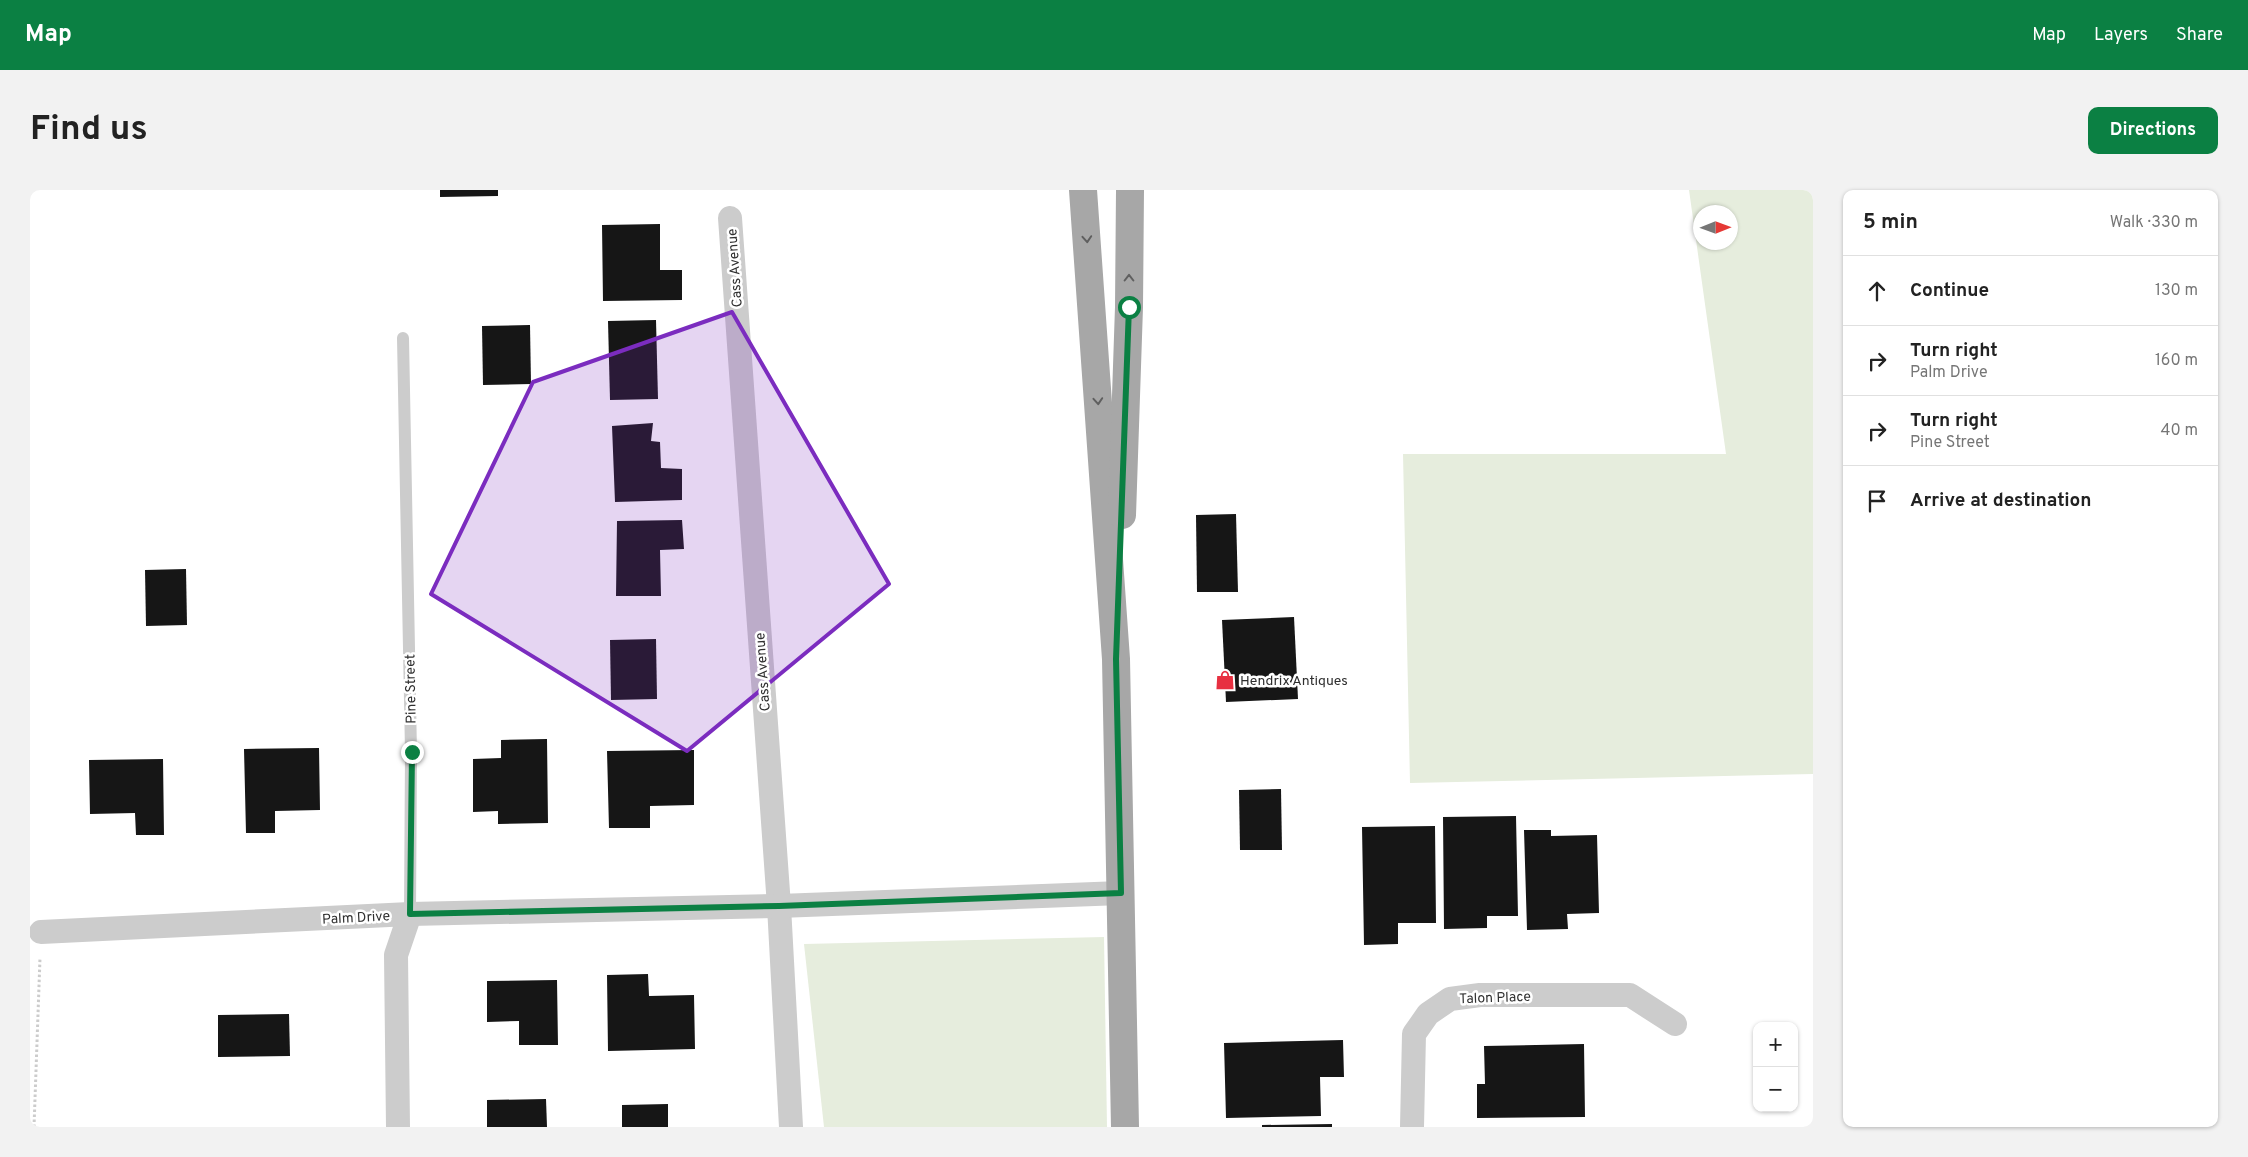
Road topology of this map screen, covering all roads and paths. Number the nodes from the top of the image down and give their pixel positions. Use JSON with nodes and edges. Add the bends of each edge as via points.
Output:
{"nodes":[{"id":1,"x":1083,"y":190,"type":"edge"},
{"id":2,"x":1130,"y":190,"type":"edge"},
{"id":3,"x":730,"y":218,"type":"dead end"},
{"id":4,"x":403,"y":338,"type":"dead end"},
{"id":5,"x":1116,"y":659,"type":"junction"},
{"id":6,"x":1121,"y":893,"type":"junction"},
{"id":7,"x":779,"y":906,"type":"junction"},
{"id":8,"x":410,"y":914,"type":"junction"},
{"id":9,"x":41,"y":932,"type":"joint"},
{"id":10,"x":1675,"y":1024,"type":"dead end"},
{"id":11,"x":34,"y":1127,"type":"edge"},
{"id":12,"x":398,"y":1127,"type":"edge"},
{"id":13,"x":791,"y":1127,"type":"edge"},
{"id":14,"x":1125,"y":1127,"type":"edge"},
{"id":15,"x":1412,"y":1127,"type":"edge"}],
"edges":[{"from":1,"to":5,"type":"main road","one_way":true},
{"from":5,"to":2,"type":"main road","one_way":true},
{"from":3,"to":7,"type":"street","name":"Cass Avenue"},
{"from":4,"to":8,"type":"lane","name":"Pine Street","via":[[412,752]]},
{"from":5,"to":6,"type":"main road"},
{"from":6,"to":7,"type":"street","name":"Palm Drive"},
{"from":6,"to":14,"type":"main road"},
{"from":7,"to":8,"type":"street","name":"Palm Drive"},
{"from":7,"to":13,"type":"street","name":"Cass Avenue"},
{"from":8,"to":9,"type":"street","name":"Palm Drive"},
{"from":8,"to":12,"type":"street","name":"Pine Street","via":[[396,956]]},
{"from":9,"to":11,"type":"path"},
{"from":10,"to":15,"type":"street","name":"Talon Place","via":[[1630,995],[1480,995],[1450,999],[1428,1014],[1414,1034]]}]}
